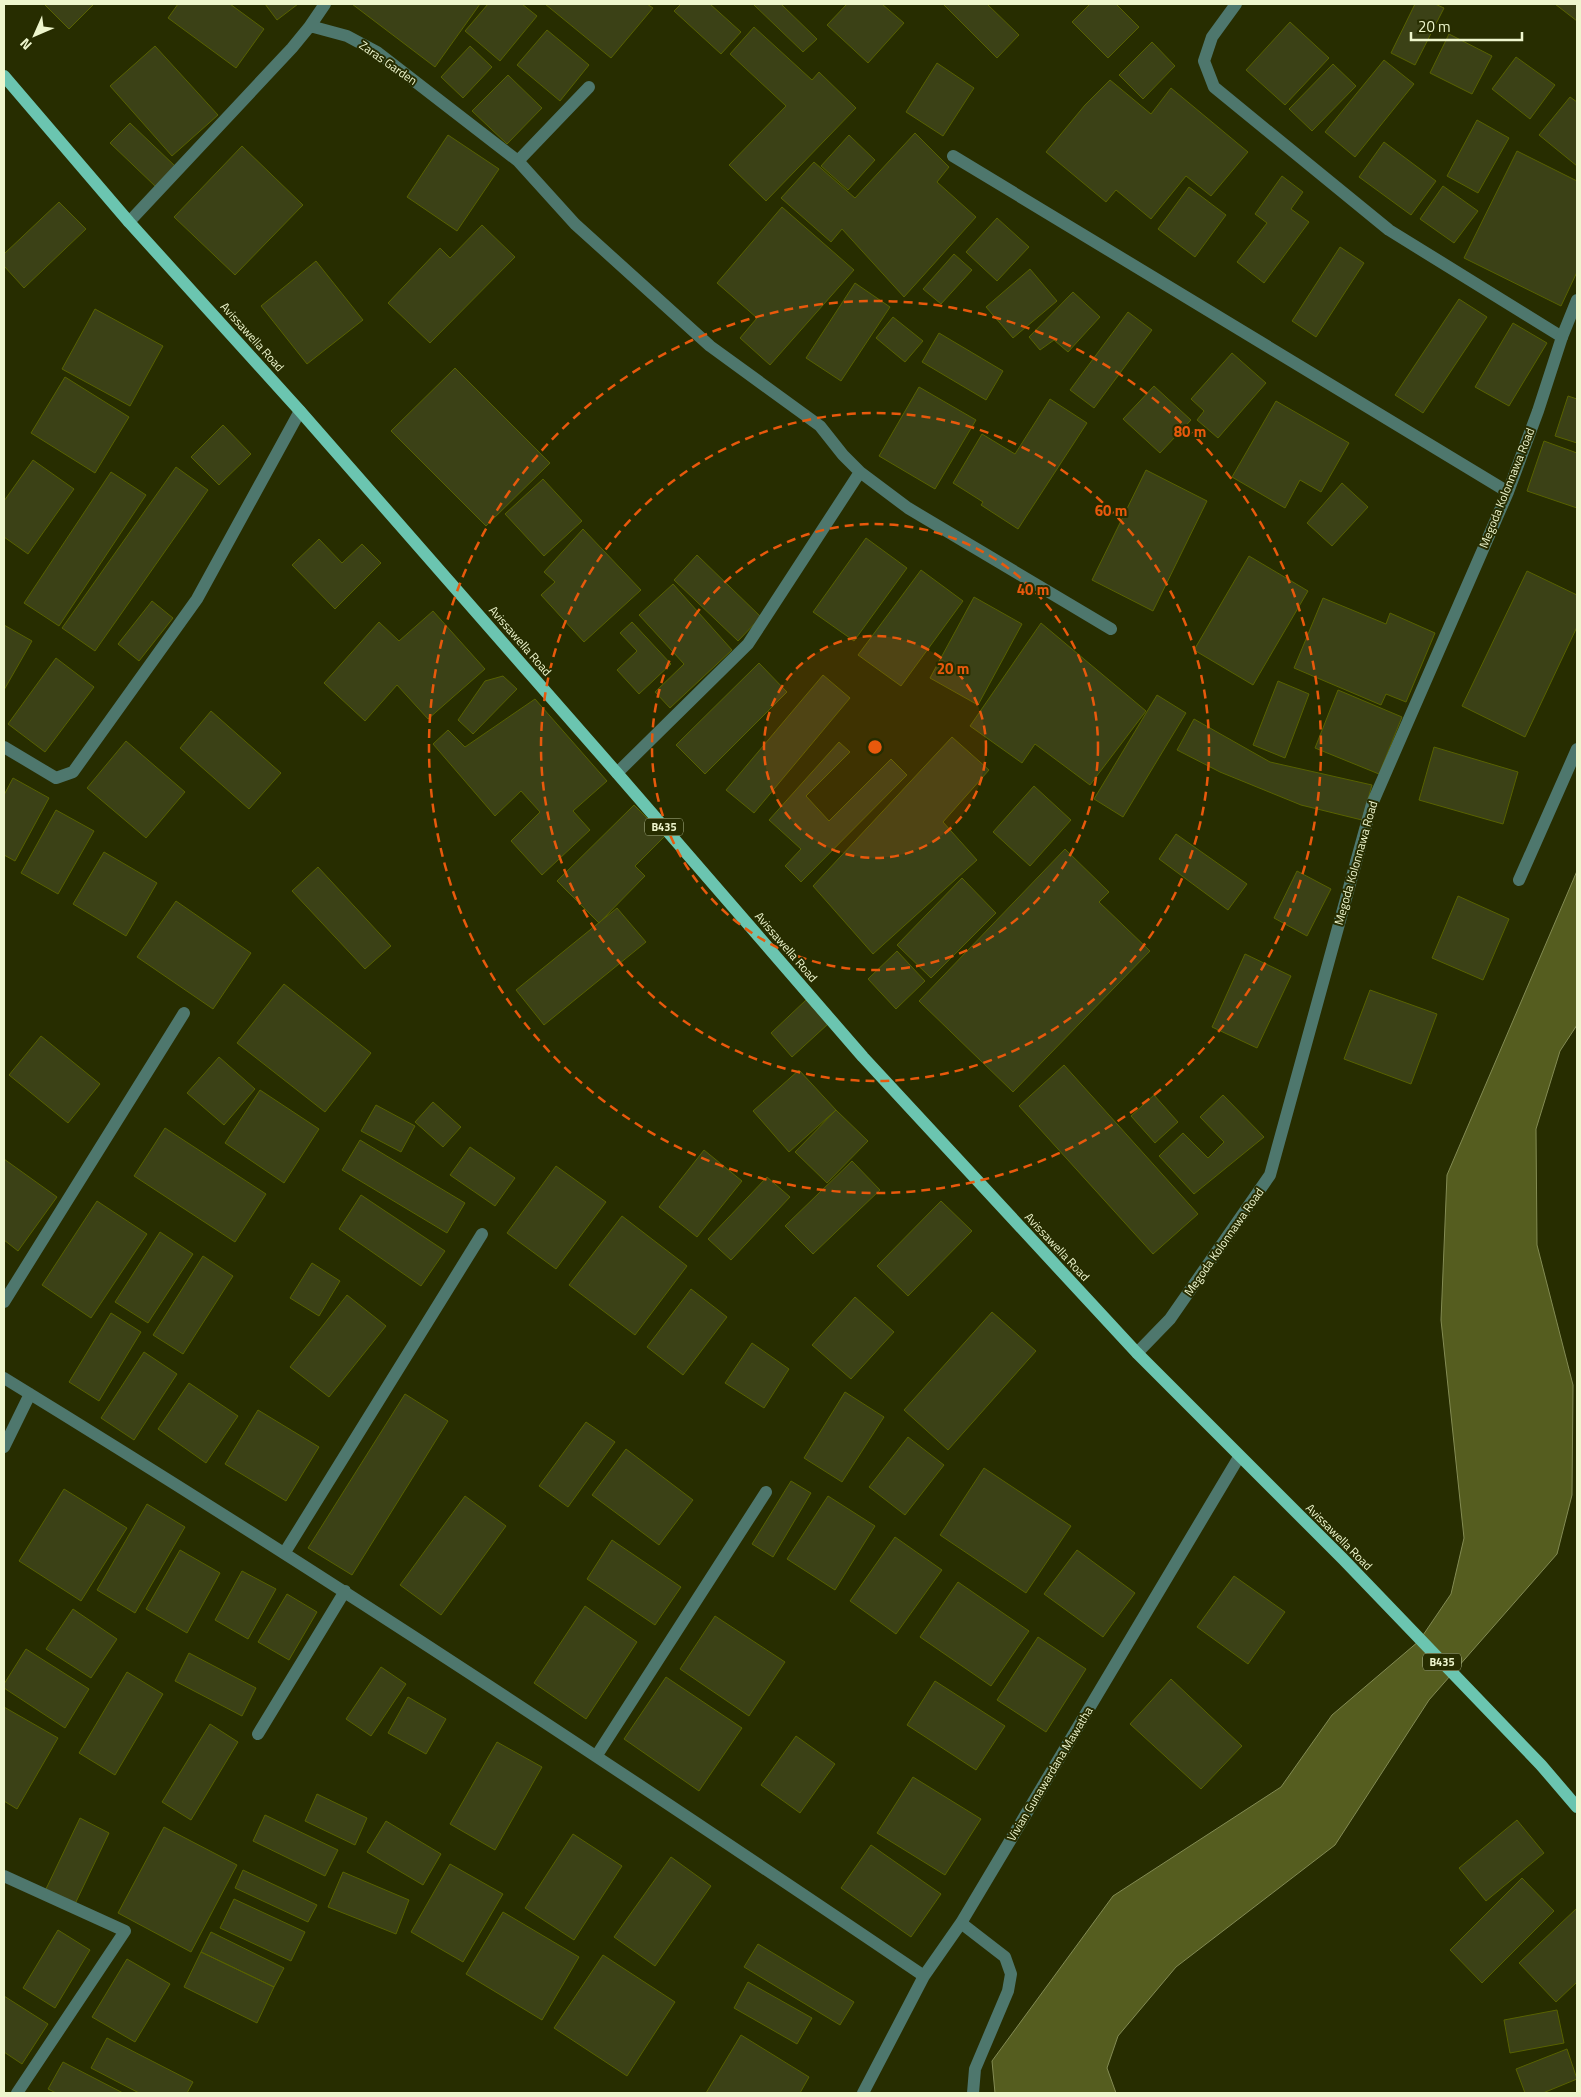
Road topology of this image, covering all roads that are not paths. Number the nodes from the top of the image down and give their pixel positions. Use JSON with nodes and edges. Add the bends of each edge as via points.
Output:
{"nodes":[{"id":1,"x":325,"y":4,"type":"edge"},
{"id":2,"x":1236,"y":4,"type":"edge"},
{"id":3,"x":310,"y":26,"type":"junction"},
{"id":4,"x":4,"y":76,"type":"edge"},
{"id":5,"x":589,"y":87,"type":"dead end"},
{"id":6,"x":953,"y":156,"type":"dead end"},
{"id":7,"x":518,"y":160,"type":"junction"},
{"id":8,"x":129,"y":222,"type":"junction"},
{"id":9,"x":1577,"y":300,"type":"edge"},
{"id":10,"x":1562,"y":337,"type":"junction"},
{"id":11,"x":300,"y":411,"type":"junction"},
{"id":12,"x":860,"y":472,"type":"junction"},
{"id":13,"x":1508,"y":492,"type":"junction"},
{"id":14,"x":1111,"y":629,"type":"dead end"},
{"id":15,"x":4,"y":747,"type":"edge"},
{"id":16,"x":1577,"y":749,"type":"edge"},
{"id":17,"x":617,"y":773,"type":"junction"},
{"id":18,"x":1519,"y":880,"type":"dead end"},
{"id":19,"x":184,"y":1013,"type":"dead end"},
{"id":20,"x":482,"y":1234,"type":"dead end"},
{"id":21,"x":4,"y":1302,"type":"edge"},
{"id":22,"x":1137,"y":1353,"type":"junction"},
{"id":23,"x":4,"y":1378,"type":"edge"},
{"id":24,"x":30,"y":1394,"type":"junction"},
{"id":25,"x":4,"y":1447,"type":"edge"},
{"id":26,"x":1239,"y":1457,"type":"junction"},
{"id":27,"x":766,"y":1492,"type":"dead end"},
{"id":28,"x":285,"y":1552,"type":"junction"},
{"id":29,"x":345,"y":1591,"type":"junction"},
{"id":30,"x":258,"y":1734,"type":"dead end"},
{"id":31,"x":597,"y":1755,"type":"junction"},
{"id":32,"x":1577,"y":1808,"type":"edge"},
{"id":33,"x":4,"y":1876,"type":"edge"},
{"id":34,"x":961,"y":1923,"type":"junction"},
{"id":35,"x":924,"y":1976,"type":"junction"},
{"id":36,"x":17,"y":2093,"type":"edge"},
{"id":37,"x":863,"y":2093,"type":"edge"},
{"id":38,"x":973,"y":2093,"type":"edge"}],
"edges":[{"from":1,"to":3,"type":"street"},
{"from":2,"to":10,"type":"street","via":[[1212,37],[1204,61],[1214,87],[1389,230]]},
{"from":3,"to":7,"type":"street","name":"Zaras Garden","via":[[347,36],[377,52]]},
{"from":3,"to":8,"type":"street"},
{"from":4,"to":8,"type":"main road","name":"Avissawella Road","number":"B435"},
{"from":5,"to":7,"type":"street"},
{"from":6,"to":13,"type":"street"},
{"from":7,"to":12,"type":"street","name":"Zaras Garden","via":[[576,224],[625,269],[710,346],[820,426]]},
{"from":8,"to":11,"type":"main road","name":"Avissawella Road","number":"B435"},
{"from":9,"to":10,"type":"street","name":"Megoda Kolonnawa Road"},
{"from":10,"to":13,"type":"street","name":"Megoda Kolonnawa Road"},
{"from":11,"to":15,"type":"street","via":[[198,599],[73,772],[56,778]]},
{"from":11,"to":17,"type":"main road","name":"Avissawella Road","number":"B435"},
{"from":12,"to":14,"type":"street","name":"Zaras Garden","via":[[908,508]]},
{"from":12,"to":17,"type":"street","via":[[748,644]]},
{"from":13,"to":22,"type":"street","name":"Megoda Kolonnawa Road","via":[[1372,804],[1270,1175],[1170,1319]]},
{"from":16,"to":18,"type":"street"},
{"from":17,"to":22,"type":"main road","name":"Avissawella Road","number":"B435","via":[[862,1057]]},
{"from":19,"to":21,"type":"street"},
{"from":20,"to":28,"type":"street"},
{"from":22,"to":26,"type":"main road","name":"Avissawella Road","number":"B435"},
{"from":23,"to":24,"type":"street"},
{"from":24,"to":25,"type":"street"},
{"from":24,"to":28,"type":"street"},
{"from":26,"to":32,"type":"main road","name":"Avissawella Road","number":"B435","via":[[1541,1765]]},
{"from":26,"to":34,"type":"street","name":"Vivian Gunawardana Mawatha"},
{"from":27,"to":31,"type":"street"},
{"from":28,"to":29,"type":"street"},
{"from":29,"to":30,"type":"street"},
{"from":29,"to":31,"type":"street"},
{"from":31,"to":35,"type":"street"},
{"from":33,"to":36,"type":"street","via":[[125,1931]]},
{"from":34,"to":35,"type":"street","name":"Vivian Gunawardana Mawatha"},
{"from":34,"to":38,"type":"street","via":[[1004,1958],[1011,1974],[1008,1991],[975,2069]]},
{"from":35,"to":37,"type":"street","name":"Vivian Gunawardana Mawatha"}]}
